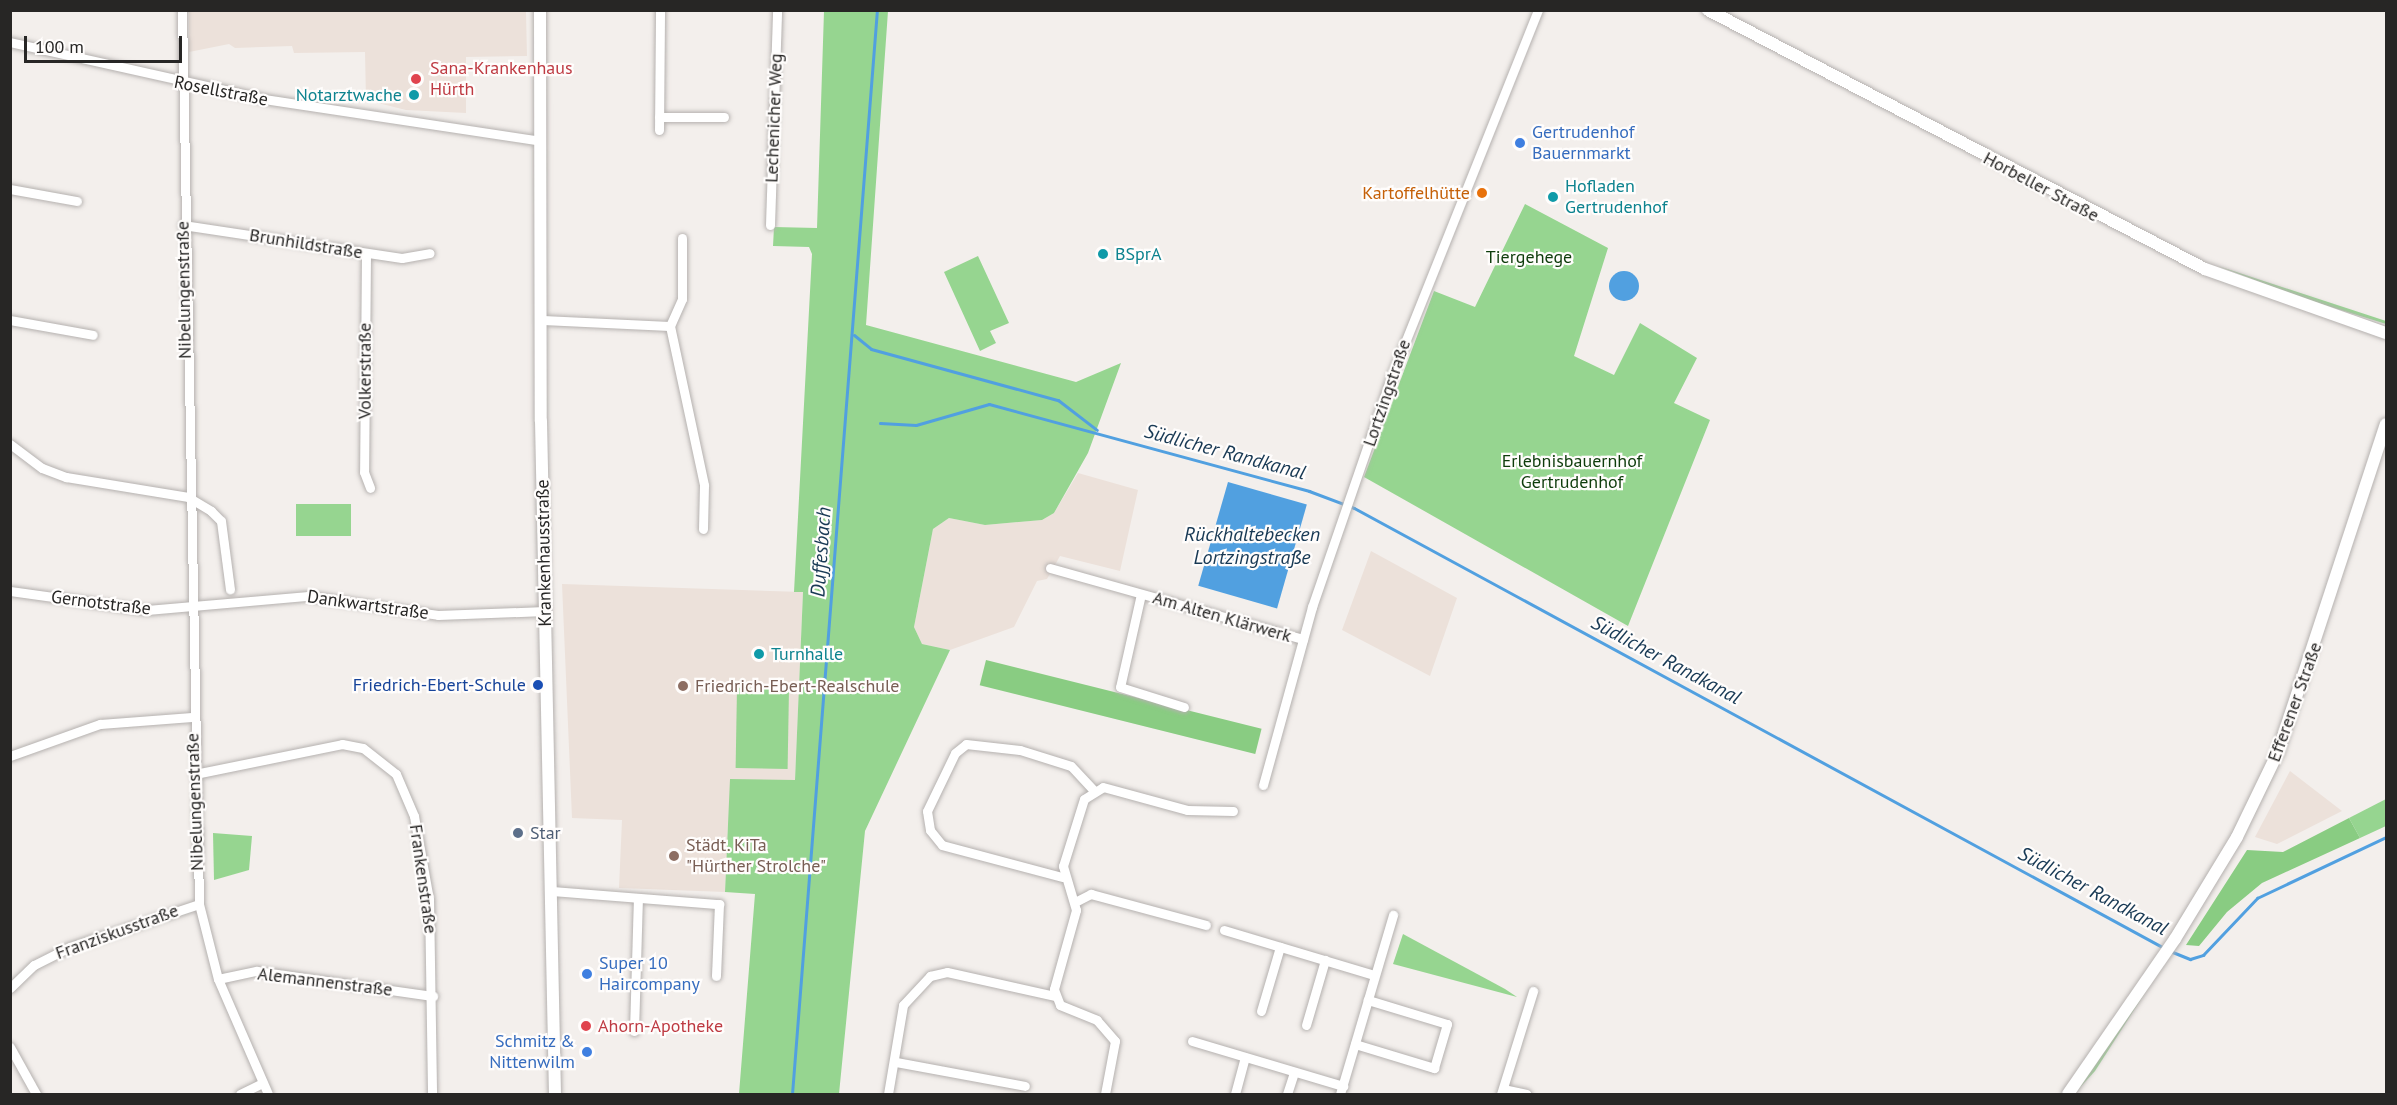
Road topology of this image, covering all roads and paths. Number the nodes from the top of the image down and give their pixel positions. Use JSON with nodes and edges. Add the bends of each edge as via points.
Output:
{"nodes":[{"id":1,"x":182,"y":10,"type":"edge"},
{"id":2,"x":540,"y":10,"type":"edge"},
{"id":3,"x":660,"y":10,"type":"edge"},
{"id":4,"x":777,"y":10,"type":"edge"},
{"id":5,"x":1538,"y":10,"type":"edge"},
{"id":6,"x":1708,"y":10,"type":"edge"},
{"id":7,"x":10,"y":42,"type":"edge"},
{"id":8,"x":181,"y":84,"type":"junction"},
{"id":9,"x":659,"y":117,"type":"junction"},
{"id":10,"x":724,"y":117,"type":"dead end"},
{"id":11,"x":658,"y":130,"type":"dead end"},
{"id":12,"x":541,"y":141,"type":"junction"},
{"id":13,"x":10,"y":189,"type":"edge"},
{"id":14,"x":77,"y":201,"type":"dead end"},
{"id":15,"x":183,"y":225,"type":"junction"},
{"id":16,"x":770,"y":225,"type":"dead end"},
{"id":17,"x":682,"y":238,"type":"dead end"},
{"id":18,"x":430,"y":253,"type":"dead end"},
{"id":19,"x":366,"y":254,"type":"junction"},
{"id":20,"x":10,"y":320,"type":"edge"},
{"id":21,"x":542,"y":320,"type":"junction"},
{"id":22,"x":670,"y":326,"type":"junction"},
{"id":23,"x":2386,"y":333,"type":"edge"},
{"id":24,"x":93,"y":335,"type":"dead end"},
{"id":25,"x":2386,"y":424,"type":"edge"},
{"id":26,"x":10,"y":444,"type":"edge"},
{"id":27,"x":370,"y":488,"type":"dead end"},
{"id":28,"x":188,"y":497,"type":"junction"},
{"id":29,"x":703,"y":529,"type":"dead end"},
{"id":30,"x":1050,"y":568,"type":"dead end"},
{"id":31,"x":230,"y":589,"type":"dead end"},
{"id":32,"x":10,"y":591,"type":"edge"},
{"id":33,"x":1141,"y":594,"type":"junction"},
{"id":34,"x":192,"y":606,"type":"junction"},
{"id":35,"x":545,"y":611,"type":"junction"},
{"id":36,"x":1303,"y":639,"type":"junction"},
{"id":37,"x":1184,"y":707,"type":"dead end"},
{"id":38,"x":192,"y":717,"type":"junction"},
{"id":39,"x":10,"y":756,"type":"edge"},
{"id":40,"x":195,"y":774,"type":"junction"},
{"id":41,"x":1263,"y":785,"type":"dead end"},
{"id":42,"x":1093,"y":790,"type":"junction"},
{"id":43,"x":1233,"y":811,"type":"dead end"},
{"id":44,"x":1062,"y":877,"type":"junction"},
{"id":45,"x":552,"y":891,"type":"junction"},
{"id":46,"x":638,"y":900,"type":"junction"},
{"id":47,"x":1075,"y":902,"type":"junction"},
{"id":48,"x":199,"y":904,"type":"junction"},
{"id":49,"x":1393,"y":915,"type":"dead end"},
{"id":50,"x":1206,"y":925,"type":"dead end"},
{"id":51,"x":1224,"y":930,"type":"dead end"},
{"id":52,"x":1280,"y":947,"type":"junction"},
{"id":53,"x":1325,"y":960,"type":"junction"},
{"id":54,"x":1374,"y":975,"type":"junction"},
{"id":55,"x":716,"y":976,"type":"dead end"},
{"id":56,"x":218,"y":979,"type":"junction"},
{"id":57,"x":10,"y":988,"type":"edge"},
{"id":58,"x":1533,"y":992,"type":"dead end"},
{"id":59,"x":433,"y":996,"type":"junction"},
{"id":60,"x":1055,"y":996,"type":"junction"},
{"id":61,"x":1368,"y":1000,"type":"junction"},
{"id":62,"x":1261,"y":1011,"type":"dead end"},
{"id":63,"x":1306,"y":1025,"type":"dead end"},
{"id":64,"x":634,"y":1031,"type":"dead end"},
{"id":65,"x":1192,"y":1041,"type":"dead end"},
{"id":66,"x":1355,"y":1044,"type":"junction"},
{"id":67,"x":10,"y":1047,"type":"edge"},
{"id":68,"x":1245,"y":1057,"type":"junction"},
{"id":69,"x":896,"y":1062,"type":"junction"},
{"id":70,"x":1294,"y":1072,"type":"junction"},
{"id":71,"x":263,"y":1083,"type":"junction"},
{"id":72,"x":1024,"y":1086,"type":"dead end"},
{"id":73,"x":1341,"y":1090,"type":"edge"},
{"id":74,"x":1502,"y":1092,"type":"edge"},
{"id":75,"x":36,"y":1095,"type":"edge"},
{"id":76,"x":240,"y":1095,"type":"edge"},
{"id":77,"x":268,"y":1095,"type":"edge"},
{"id":78,"x":432,"y":1095,"type":"edge"},
{"id":79,"x":555,"y":1095,"type":"edge"},
{"id":80,"x":888,"y":1095,"type":"edge"},
{"id":81,"x":1105,"y":1095,"type":"edge"},
{"id":82,"x":1235,"y":1095,"type":"edge"},
{"id":83,"x":1287,"y":1095,"type":"edge"},
{"id":84,"x":1526,"y":1095,"type":"edge"},
{"id":85,"x":2067,"y":1095,"type":"edge"}],
"edges":[{"from":1,"to":8,"type":"street","name":"Nibelungenstraße"},
{"from":2,"to":12,"type":"street","name":"Krankenhausstraße"},
{"from":3,"to":9,"type":"street"},
{"from":4,"to":16,"type":"street","name":"Lechenicher Weg"},
{"from":5,"to":36,"type":"street","name":"Lortzingstraße","via":[[1430,275]]},
{"from":6,"to":23,"type":"street","name":"Horbeller Straße","via":[[2184,259]]},
{"from":7,"to":8,"type":"street","name":"Rosellstraße"},
{"from":8,"to":12,"type":"street","name":"Rosellstraße"},
{"from":8,"to":15,"type":"street","name":"Nibelungenstraße"},
{"from":9,"to":10,"type":"street"},
{"from":9,"to":11,"type":"street"},
{"from":12,"to":21,"type":"street","name":"Krankenhausstraße"},
{"from":13,"to":14,"type":"street"},
{"from":15,"to":19,"type":"street","name":"Brunhildstraße"},
{"from":15,"to":28,"type":"street","name":"Nibelungenstraße"},
{"from":17,"to":22,"type":"street","via":[[682,299]]},
{"from":18,"to":19,"type":"street","name":"Brunhildstraße","via":[[402,258]]},
{"from":19,"to":27,"type":"street","name":"Volkerstraße","via":[[364,472]]},
{"from":20,"to":24,"type":"street"},
{"from":21,"to":22,"type":"street"},
{"from":21,"to":35,"type":"street","name":"Krankenhausstraße"},
{"from":22,"to":29,"type":"street","via":[[704,484]]},
{"from":25,"to":85,"type":"street","name":"Efferener Straße","via":[[2278,753],[2237,837],[2175,939]]},
{"from":26,"to":28,"type":"street","via":[[66,477]]},
{"from":28,"to":31,"type":"street","via":[[221,521]]},
{"from":28,"to":34,"type":"street","name":"Nibelungenstraße"},
{"from":30,"to":33,"type":"street","name":"Am Alten Klärwerk"},
{"from":32,"to":34,"type":"street","name":"Gernotstraße","via":[[138,609]]},
{"from":33,"to":36,"type":"street","name":"Am Alten Klärwerk"},
{"from":33,"to":37,"type":"street","name":"Am Alten Klärwerk","via":[[1120,687]]},
{"from":34,"to":35,"type":"street","name":"Dankwartstraße","via":[[308,596],[438,615]]},
{"from":34,"to":38,"type":"street","name":"Nibelungenstraße"},
{"from":35,"to":45,"type":"street","name":"Krankenhausstraße"},
{"from":36,"to":41,"type":"street","name":"Lortzingstraße"},
{"from":38,"to":39,"type":"street","via":[[100,724]]},
{"from":38,"to":40,"type":"street","name":"Nibelungenstraße"},
{"from":40,"to":48,"type":"street","name":"Nibelungenstraße"},
{"from":40,"to":59,"type":"street","name":"Frankenstraße","via":[[247,766],[317,745],[363,748],[382,759],[396,774],[414,816],[429,899]]},
{"from":42,"to":43,"type":"street","via":[[1103,788],[1187,810]]},
{"from":42,"to":44,"type":"street","via":[[1084,799]]},
{"from":42,"to":44,"type":"street","via":[[1071,766],[1020,750],[966,744],[955,753],[927,811],[930,830],[942,845]]},
{"from":44,"to":47,"type":"street"},
{"from":45,"to":46,"type":"street"},
{"from":45,"to":79,"type":"street","name":"Krankenhausstraße"},
{"from":46,"to":55,"type":"street","via":[[718,904]]},
{"from":46,"to":64,"type":"street"},
{"from":47,"to":50,"type":"street","via":[[1091,894]]},
{"from":47,"to":60,"type":"street"},
{"from":48,"to":56,"type":"street","name":"Nibelungenstraße"},
{"from":48,"to":57,"type":"street","name":"Franziskusstraße","via":[[60,951]]},
{"from":49,"to":54,"type":"street"},
{"from":51,"to":52,"type":"street"},
{"from":52,"to":53,"type":"street"},
{"from":52,"to":62,"type":"street"},
{"from":53,"to":54,"type":"street"},
{"from":53,"to":63,"type":"street"},
{"from":54,"to":61,"type":"street"},
{"from":56,"to":59,"type":"street","name":"Alemannenstraße","via":[[257,971]]},
{"from":56,"to":71,"type":"street","name":"Nibelungenstraße"},
{"from":58,"to":74,"type":"street"},
{"from":59,"to":78,"type":"street","name":"Frankenstraße"},
{"from":60,"to":69,"type":"street","via":[[939,972],[903,1005]]},
{"from":60,"to":81,"type":"street","via":[[1068,1010],[1097,1020],[1115,1041]]},
{"from":61,"to":66,"type":"street"},
{"from":61,"to":66,"type":"street","via":[[1447,1024],[1434,1068]]},
{"from":65,"to":68,"type":"street"},
{"from":66,"to":73,"type":"street"},
{"from":67,"to":75,"type":"street"},
{"from":68,"to":70,"type":"street"},
{"from":68,"to":82,"type":"street"},
{"from":69,"to":72,"type":"street"},
{"from":69,"to":80,"type":"street"},
{"from":70,"to":73,"type":"street"},
{"from":70,"to":83,"type":"street"},
{"from":71,"to":76,"type":"street"},
{"from":71,"to":77,"type":"street","name":"Nibelungenstraße"},
{"from":74,"to":84,"type":"street"}]}
